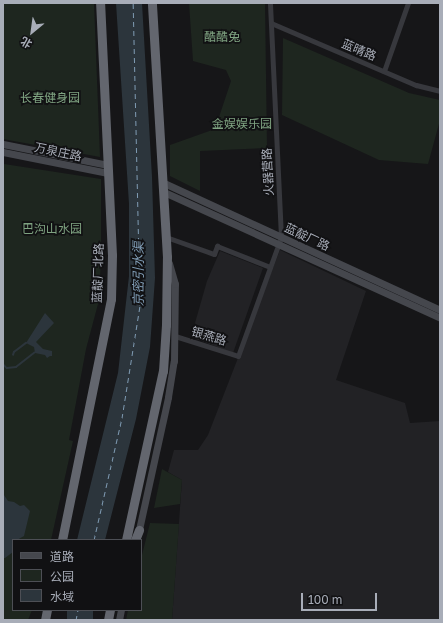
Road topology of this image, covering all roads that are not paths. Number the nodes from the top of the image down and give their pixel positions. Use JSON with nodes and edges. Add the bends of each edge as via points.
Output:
{"nodes":[{"id":1,"x":100,"y":3,"type":"edge"},
{"id":2,"x":152,"y":3,"type":"edge"},
{"id":3,"x":270,"y":3,"type":"edge"},
{"id":4,"x":408,"y":3,"type":"edge"},
{"id":5,"x":271,"y":23,"type":"junction"},
{"id":6,"x":384,"y":71,"type":"junction"},
{"id":7,"x":440,"y":91,"type":"edge"},
{"id":8,"x":3,"y":144,"type":"edge"},
{"id":9,"x":3,"y":152,"type":"edge"},
{"id":10,"x":108,"y":169,"type":"junction"},
{"id":11,"x":164,"y":188,"type":"junction"},
{"id":12,"x":166,"y":237,"type":"junction"},
{"id":13,"x":281,"y":237,"type":"junction"},
{"id":14,"x":278,"y":245,"type":"junction"},
{"id":15,"x":167,"y":257,"type":"junction"},
{"id":16,"x":270,"y":267,"type":"junction"},
{"id":17,"x":440,"y":310,"type":"edge"},
{"id":18,"x":440,"y":318,"type":"edge"},
{"id":19,"x":175,"y":336,"type":"junction"},
{"id":20,"x":238,"y":356,"type":"joint"},
{"id":21,"x":139,"y":530,"type":"joint"},
{"id":22,"x":62,"y":539,"type":"edge"},
{"id":23,"x":126,"y":539,"type":"edge"},
{"id":24,"x":136,"y":539,"type":"edge"}],
"edges":[{"from":1,"to":10,"type":"highway","name":"蓝靛厂北路"},
{"from":2,"to":11,"type":"highway"},
{"from":3,"to":5,"type":"street","name":"火器营路"},
{"from":4,"to":6,"type":"street"},
{"from":5,"to":6,"type":"street","name":"蓝晴路"},
{"from":5,"to":13,"type":"street","name":"火器营路"},
{"from":6,"to":7,"type":"street","name":"蓝晴路","via":[[416,85]]},
{"from":8,"to":10,"type":"street","name":"万泉庄路"},
{"from":9,"to":10,"type":"street","name":"万泉庄路"},
{"from":10,"to":22,"type":"highway","name":"蓝靛厂北路","via":[[112,255],[111,299]]},
{"from":11,"to":12,"type":"highway"},
{"from":11,"to":13,"type":"street","name":"蓝靛厂路"},
{"from":11,"to":14,"type":"street","name":"蓝靛厂路"},
{"from":12,"to":15,"type":"highway"},
{"from":12,"to":16,"type":"street","via":[[214,254],[217,246]]},
{"from":13,"to":14,"type":"street","name":"火器营路"},
{"from":13,"to":17,"type":"street","name":"蓝靛厂路"},
{"from":14,"to":16,"type":"street","name":"火器营路"},
{"from":14,"to":18,"type":"street","name":"蓝靛厂路"},
{"from":15,"to":19,"type":"street","via":[[175,284]]},
{"from":15,"to":23,"type":"highway","via":[[163,371]]},
{"from":16,"to":20,"type":"street","name":"火器营路"},
{"from":19,"to":20,"type":"street","name":"银燕路"},
{"from":19,"to":21,"type":"street","via":[[168,397]]},
{"from":21,"to":24,"type":"highway"}]}
